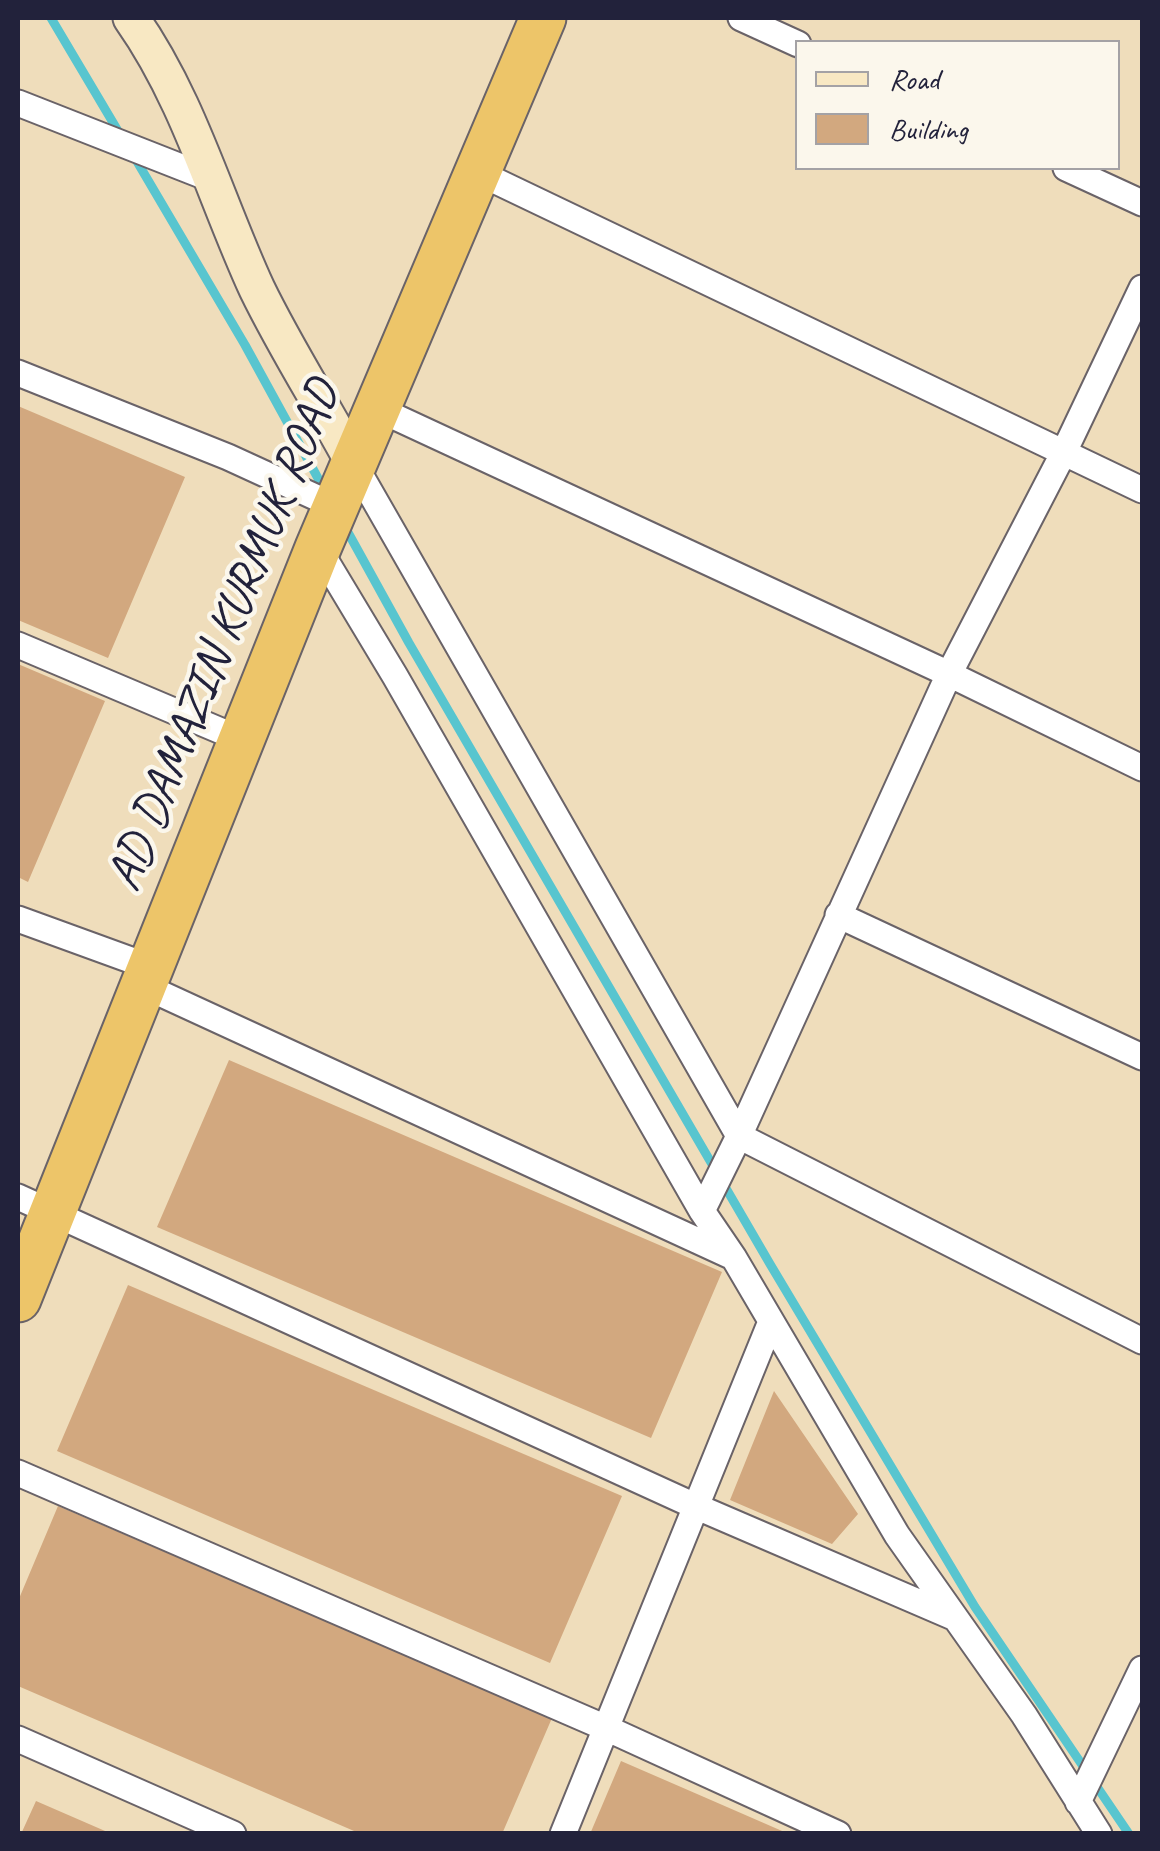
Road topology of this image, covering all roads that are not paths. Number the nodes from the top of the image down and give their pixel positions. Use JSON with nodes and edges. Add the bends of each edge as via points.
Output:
{"nodes":[{"id":1,"x":131,"y":18,"type":"edge"},
{"id":2,"x":544,"y":18,"type":"edge"},
{"id":3,"x":741,"y":18,"type":"edge"},
{"id":4,"x":795,"y":43,"type":"edge"},
{"id":5,"x":18,"y":104,"type":"edge"},
{"id":6,"x":1070,"y":170,"type":"edge"},
{"id":7,"x":477,"y":172,"type":"junction"},
{"id":8,"x":209,"y":178,"type":"junction"},
{"id":9,"x":1142,"y":203,"type":"edge"},
{"id":10,"x":1142,"y":288,"type":"edge"},
{"id":11,"x":18,"y":372,"type":"edge"},
{"id":12,"x":376,"y":408,"type":"junction"},
{"id":13,"x":1064,"y":452,"type":"junction"},
{"id":14,"x":354,"y":464,"type":"junction"},
{"id":15,"x":1142,"y":490,"type":"edge"},
{"id":16,"x":337,"y":507,"type":"junction"},
{"id":17,"x":318,"y":548,"type":"junction"},
{"id":18,"x":18,"y":645,"type":"edge"},
{"id":19,"x":949,"y":674,"type":"junction"},
{"id":20,"x":240,"y":739,"type":"junction"},
{"id":21,"x":1142,"y":768,"type":"edge"},
{"id":22,"x":838,"y":915,"type":"junction"},
{"id":23,"x":18,"y":919,"type":"edge"},
{"id":24,"x":146,"y":976,"type":"junction"},
{"id":25,"x":1142,"y":1057,"type":"edge"},
{"id":26,"x":740,"y":1136,"type":"junction"},
{"id":27,"x":35,"y":1205,"type":"edge"},
{"id":28,"x":702,"y":1210,"type":"junction"},
{"id":29,"x":734,"y":1258,"type":"junction"},
{"id":30,"x":18,"y":1300,"type":"edge"},
{"id":31,"x":770,"y":1324,"type":"junction"},
{"id":32,"x":1142,"y":1341,"type":"edge"},
{"id":33,"x":18,"y":1473,"type":"edge"},
{"id":34,"x":695,"y":1506,"type":"junction"},
{"id":35,"x":954,"y":1618,"type":"junction"},
{"id":36,"x":1142,"y":1668,"type":"edge"},
{"id":37,"x":606,"y":1728,"type":"junction"},
{"id":38,"x":18,"y":1739,"type":"edge"},
{"id":39,"x":1078,"y":1802,"type":"junction"},
{"id":40,"x":233,"y":1834,"type":"edge"},
{"id":41,"x":562,"y":1834,"type":"edge"},
{"id":42,"x":838,"y":1834,"type":"edge"},
{"id":43,"x":1100,"y":1834,"type":"edge"}],
"edges":[{"from":1,"to":8,"type":"street","via":[[186,113]]},
{"from":2,"to":7,"type":"highway","name":"AD DAMAZIN KURMUK ROAD"},
{"from":3,"to":4,"type":"street"},
{"from":5,"to":8,"type":"street"},
{"from":6,"to":9,"type":"street"},
{"from":7,"to":12,"type":"highway","name":"AD DAMAZIN KURMUK ROAD"},
{"from":7,"to":13,"type":"street"},
{"from":8,"to":14,"type":"street","via":[[258,292]]},
{"from":10,"to":13,"type":"street"},
{"from":11,"to":16,"type":"street"},
{"from":12,"to":14,"type":"highway","name":"AD DAMAZIN KURMUK ROAD"},
{"from":12,"to":19,"type":"street"},
{"from":13,"to":15,"type":"street"},
{"from":13,"to":19,"type":"street"},
{"from":14,"to":16,"type":"highway","name":"AD DAMAZIN KURMUK ROAD"},
{"from":14,"to":26,"type":"street"},
{"from":16,"to":17,"type":"highway","name":"AD DAMAZIN KURMUK ROAD"},
{"from":17,"to":20,"type":"highway","name":"AD DAMAZIN KURMUK ROAD"},
{"from":17,"to":28,"type":"street"},
{"from":18,"to":20,"type":"street"},
{"from":19,"to":21,"type":"street"},
{"from":19,"to":22,"type":"street"},
{"from":20,"to":24,"type":"highway","name":"AD DAMAZIN KURMUK ROAD"},
{"from":22,"to":25,"type":"street"},
{"from":22,"to":26,"type":"street"},
{"from":23,"to":24,"type":"street"},
{"from":24,"to":27,"type":"highway","name":"AD DAMAZIN KURMUK ROAD"},
{"from":24,"to":29,"type":"street"},
{"from":26,"to":28,"type":"street"},
{"from":26,"to":32,"type":"street"},
{"from":27,"to":30,"type":"highway","name":"AD DAMAZIN KURMUK ROAD"},
{"from":27,"to":34,"type":"street"},
{"from":28,"to":29,"type":"street"},
{"from":29,"to":31,"type":"street"},
{"from":31,"to":34,"type":"street"},
{"from":31,"to":35,"type":"street"},
{"from":33,"to":37,"type":"street"},
{"from":34,"to":35,"type":"street"},
{"from":34,"to":37,"type":"street"},
{"from":35,"to":39,"type":"street"},
{"from":36,"to":39,"type":"street"},
{"from":37,"to":41,"type":"street"},
{"from":37,"to":42,"type":"street"},
{"from":38,"to":40,"type":"street"},
{"from":39,"to":43,"type":"street"}]}
